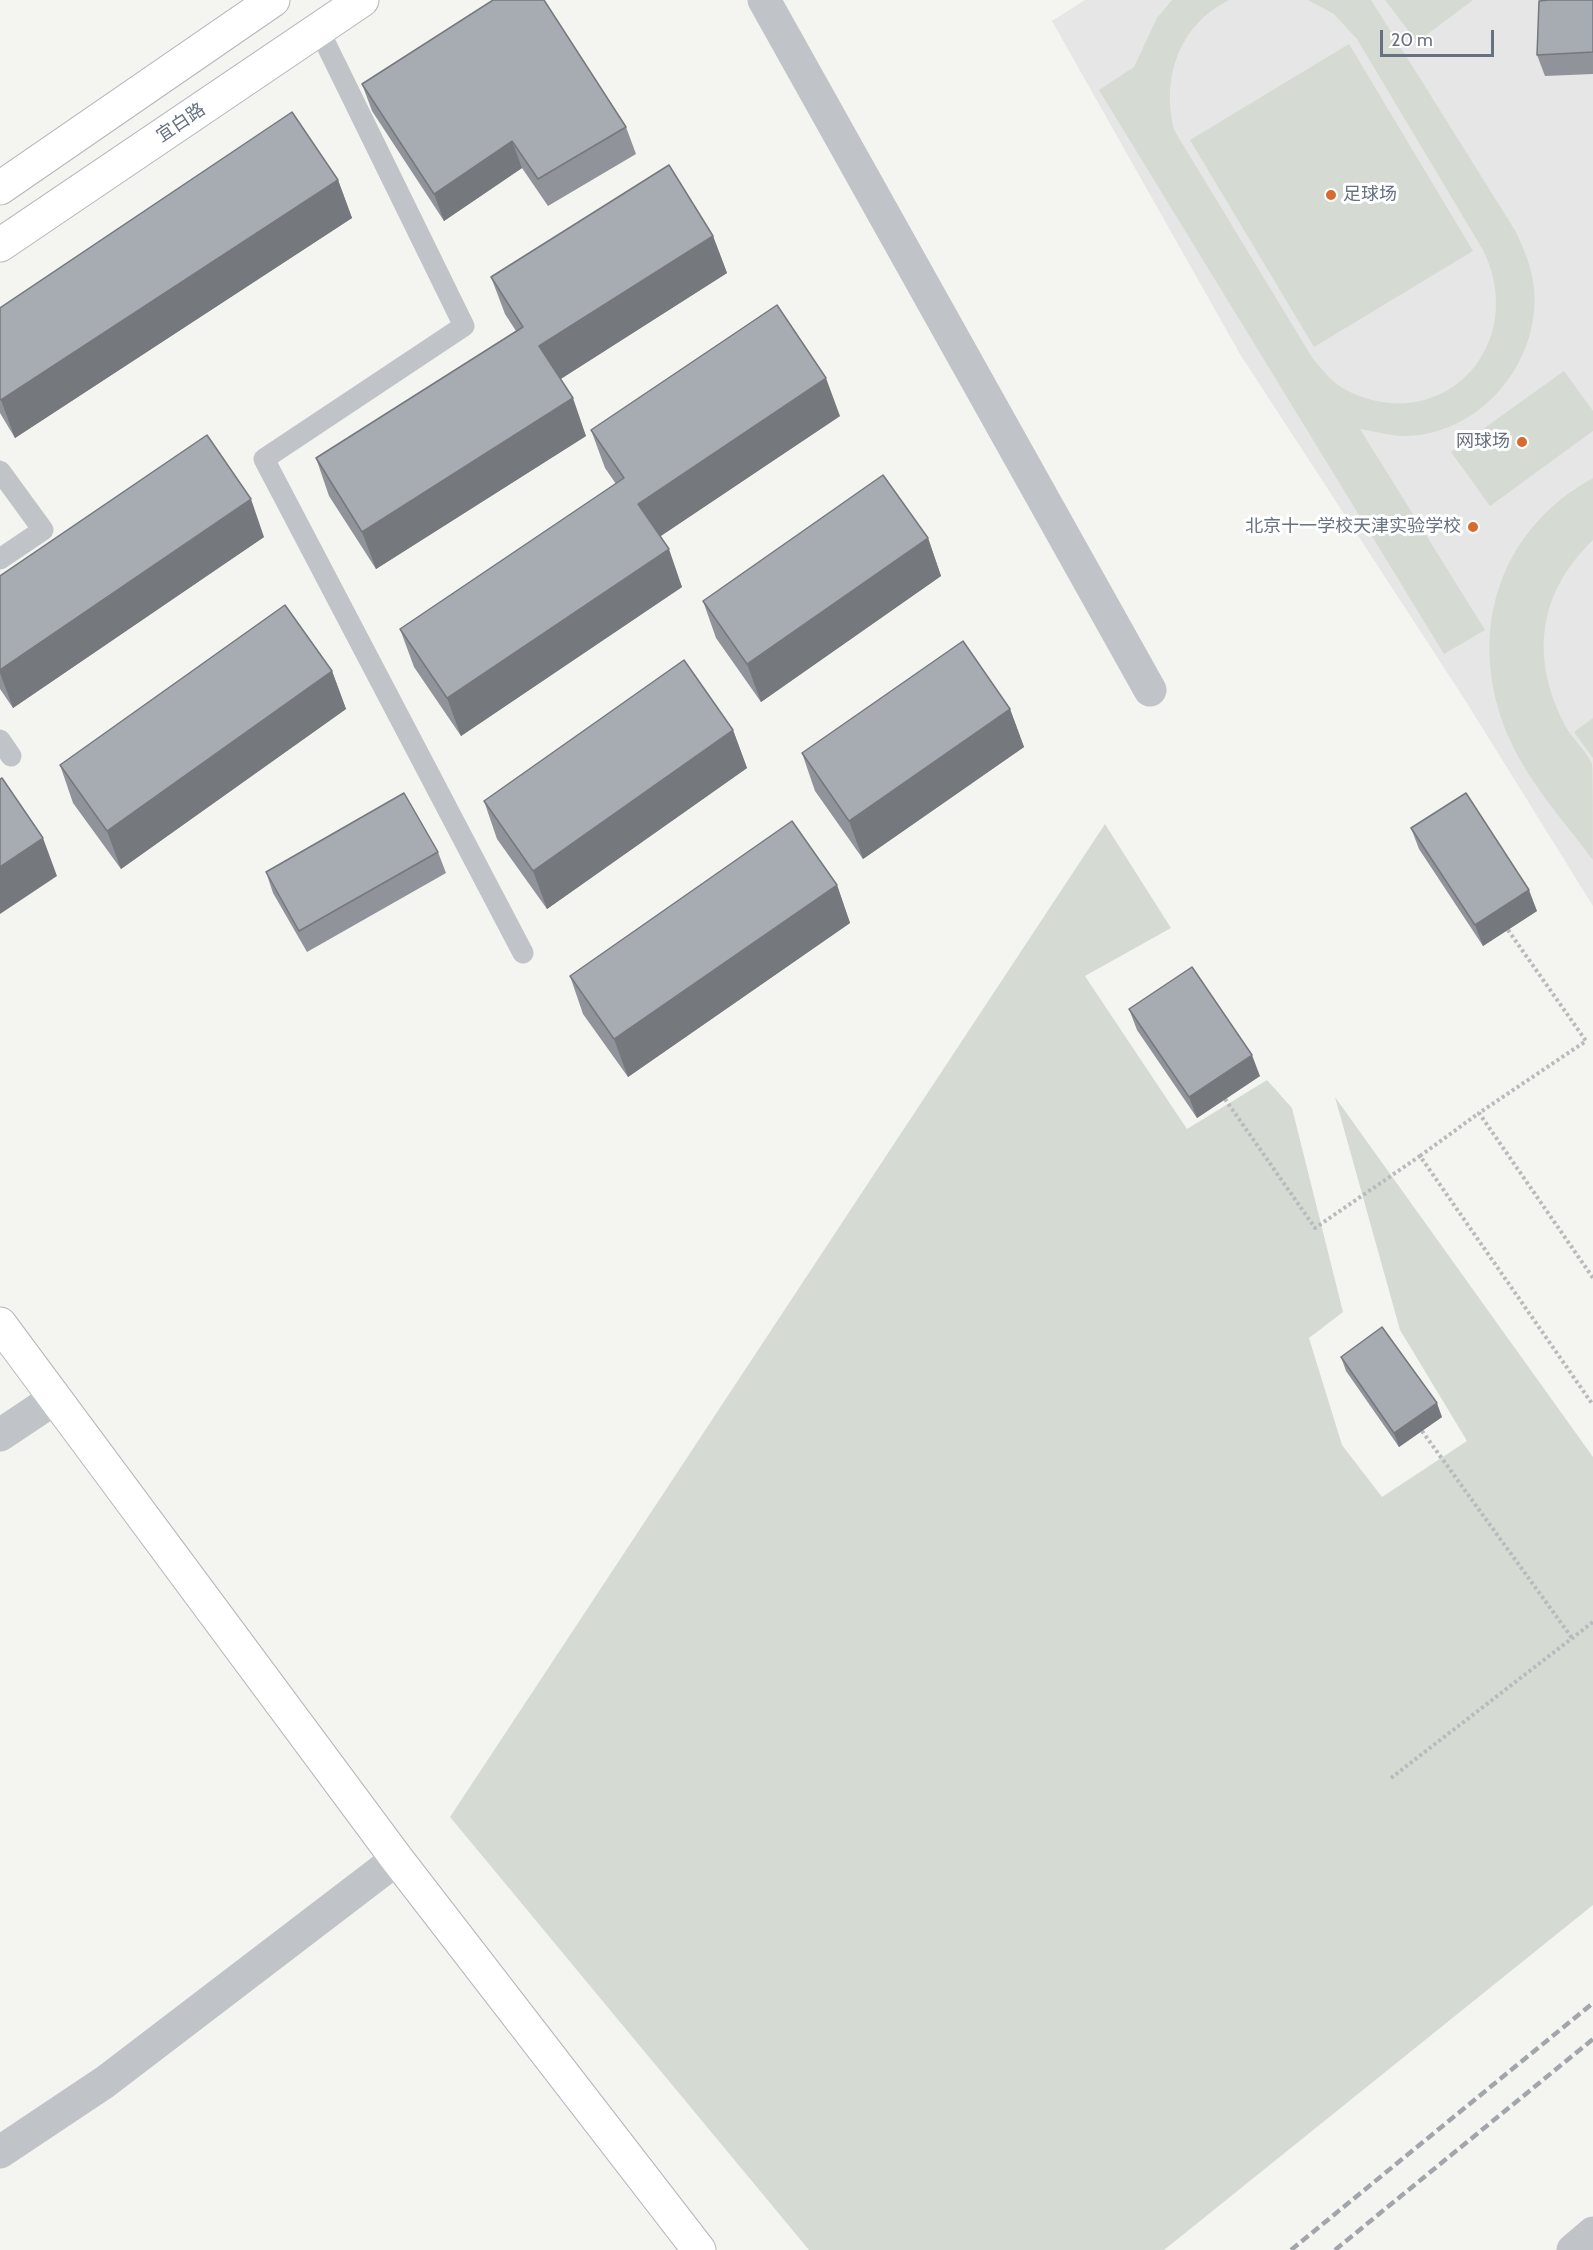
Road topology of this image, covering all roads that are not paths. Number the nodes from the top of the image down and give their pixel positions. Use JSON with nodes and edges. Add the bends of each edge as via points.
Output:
{"nodes":[{"id":1,"x":273,"y":0,"type":"edge"},
{"id":2,"x":362,"y":0,"type":"edge"},
{"id":3,"x":764,"y":0,"type":"edge"},
{"id":4,"x":319,"y":30,"type":"junction"},
{"id":5,"x":0,"y":188,"type":"edge"},
{"id":6,"x":0,"y":245,"type":"edge"},
{"id":7,"x":0,"y":471,"type":"edge"},
{"id":8,"x":0,"y":559,"type":"edge"},
{"id":9,"x":1150,"y":690,"type":"dead end"},
{"id":10,"x":523,"y":953,"type":"dead end"},
{"id":11,"x":0,"y":1324,"type":"edge"},
{"id":12,"x":54,"y":1399,"type":"junction"},
{"id":13,"x":0,"y":1435,"type":"edge"},
{"id":14,"x":397,"y":1859,"type":"junction"},
{"id":15,"x":0,"y":2152,"type":"edge"},
{"id":16,"x":1593,"y":2233,"type":"edge"},
{"id":17,"x":699,"y":2250,"type":"edge"},
{"id":18,"x":1573,"y":2250,"type":"edge"}],
"edges":[{"from":1,"to":5,"type":"street"},
{"from":2,"to":4,"type":"street","name":"宜白路"},
{"from":3,"to":9,"type":"street"},
{"from":4,"to":6,"type":"street","name":"宜白路"},
{"from":4,"to":10,"type":"lane","via":[[464,326],[264,459]]},
{"from":7,"to":8,"type":"lane","via":[[43,530]]},
{"from":11,"to":12,"type":"street"},
{"from":12,"to":13,"type":"street"},
{"from":12,"to":14,"type":"street"},
{"from":14,"to":15,"type":"street","via":[[105,2082]]},
{"from":14,"to":17,"type":"street"},
{"from":16,"to":18,"type":"street"}]}
